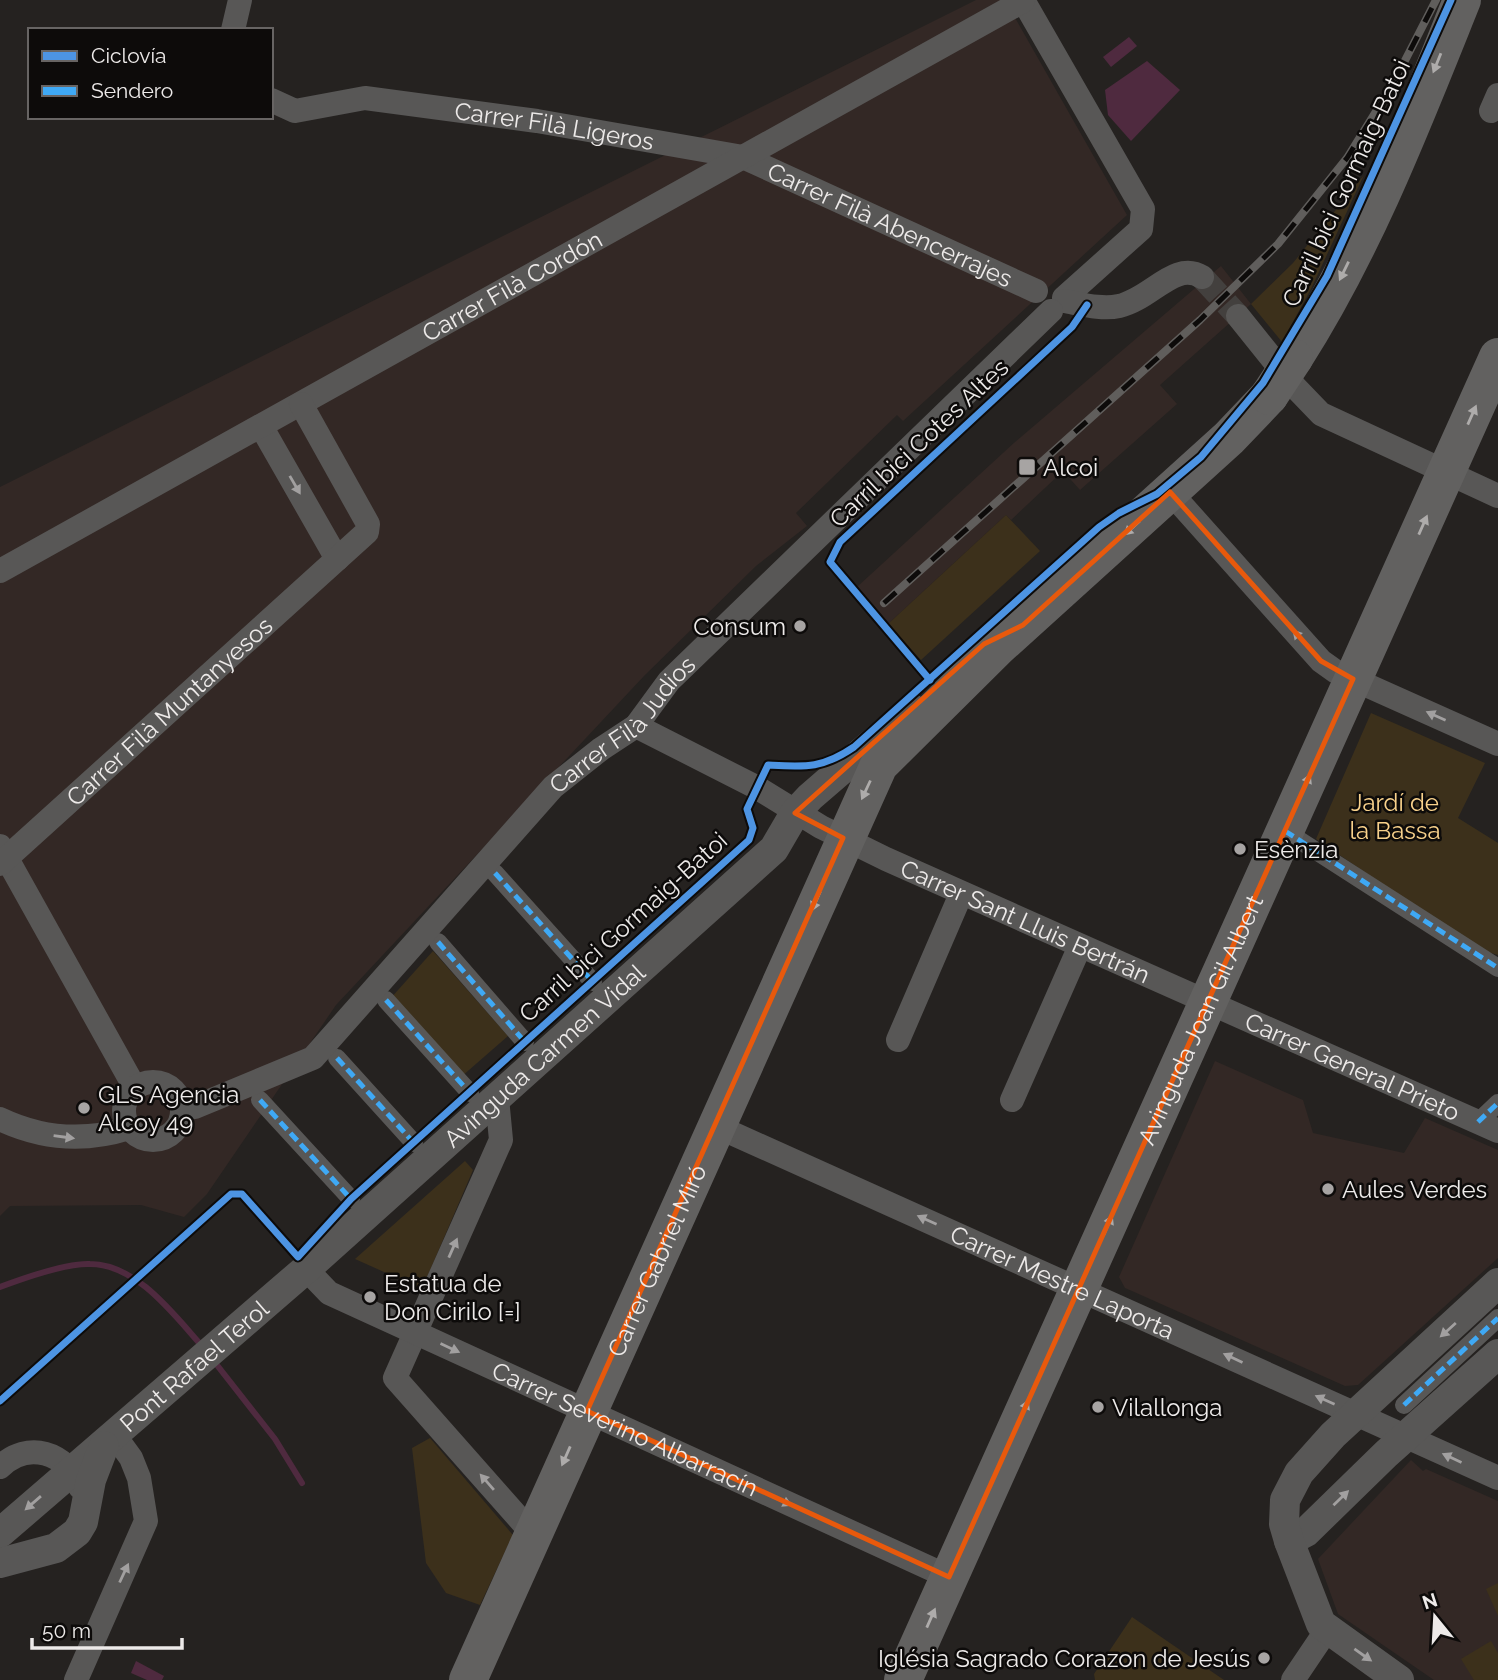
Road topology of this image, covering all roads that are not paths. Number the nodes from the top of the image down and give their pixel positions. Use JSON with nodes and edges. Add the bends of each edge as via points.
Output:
{"nodes":[{"id":1,"x":240,"y":0,"type":"edge"},
{"id":2,"x":1023,"y":0,"type":"edge"},
{"id":3,"x":1462,"y":0,"type":"edge"},
{"id":4,"x":233,"y":28,"type":"edge"},
{"id":5,"x":273,"y":101,"type":"edge"},
{"id":6,"x":743,"y":157,"type":"junction"},
{"id":7,"x":1202,"y":277,"type":"dead end"},
{"id":8,"x":1060,"y":303,"type":"junction"},
{"id":9,"x":1238,"y":316,"type":"tunnel mouth"},
{"id":10,"x":1498,"y":357,"type":"edge"},
{"id":11,"x":301,"y":404,"type":"junction"},
{"id":12,"x":261,"y":426,"type":"junction"},
{"id":13,"x":1446,"y":472,"type":"junction"},
{"id":14,"x":1170,"y":492,"type":"junction"},
{"id":15,"x":1498,"y":496,"type":"edge"},
{"id":16,"x":337,"y":559,"type":"junction"},
{"id":17,"x":0,"y":571,"type":"edge"},
{"id":18,"x":1023,"y":625,"type":"junction"},
{"id":19,"x":1353,"y":679,"type":"junction"},
{"id":20,"x":636,"y":726,"type":"junction"},
{"id":21,"x":1498,"y":744,"type":"edge"},
{"id":22,"x":795,"y":813,"type":"junction"},
{"id":23,"x":1285,"y":831,"type":"junction"},
{"id":24,"x":843,"y":838,"type":"junction"},
{"id":25,"x":2,"y":856,"type":"edge"},
{"id":26,"x":495,"y":873,"type":"dead end"},
{"id":27,"x":961,"y":894,"type":"junction"},
{"id":28,"x":438,"y":942,"type":"dead end"},
{"id":29,"x":1080,"y":946,"type":"junction"},
{"id":30,"x":1498,"y":968,"type":"edge"},
{"id":31,"x":593,"y":982,"type":"dead end"},
{"id":32,"x":386,"y":1000,"type":"dead end"},
{"id":33,"x":1208,"y":1002,"type":"junction"},
{"id":34,"x":898,"y":1040,"type":"dead end"},
{"id":35,"x":525,"y":1042,"type":"dead end"},
{"id":36,"x":337,"y":1058,"type":"dead end"},
{"id":37,"x":135,"y":1088,"type":"junction"},
{"id":38,"x":484,"y":1096,"type":"junction"},
{"id":39,"x":260,"y":1100,"type":"dead end"},
{"id":40,"x":1013,"y":1100,"type":"dead end"},
{"id":41,"x":1498,"y":1103,"type":"edge"},
{"id":42,"x":182,"y":1109,"type":"junction"},
{"id":43,"x":0,"y":1119,"type":"edge"},
{"id":44,"x":716,"y":1126,"type":"junction"},
{"id":45,"x":1488,"y":1126,"type":"edge"},
{"id":46,"x":129,"y":1128,"type":"junction"},
{"id":47,"x":414,"y":1143,"type":"dead end"},
{"id":48,"x":351,"y":1199,"type":"dead end"},
{"id":49,"x":306,"y":1269,"type":"junction"},
{"id":50,"x":1498,"y":1283,"type":"edge"},
{"id":51,"x":1079,"y":1287,"type":"junction"},
{"id":52,"x":284,"y":1289,"type":"joint"},
{"id":53,"x":1498,"y":1318,"type":"edge"},
{"id":54,"x":416,"y":1333,"type":"junction"},
{"id":55,"x":1498,"y":1354,"type":"edge"},
{"id":56,"x":1404,"y":1405,"type":"dead end"},
{"id":57,"x":587,"y":1411,"type":"junction"},
{"id":58,"x":1356,"y":1414,"type":"junction"},
{"id":59,"x":1407,"y":1436,"type":"junction"},
{"id":60,"x":109,"y":1441,"type":"junction"},
{"id":61,"x":46,"y":1453,"type":"junction"},
{"id":62,"x":0,"y":1467,"type":"edge"},
{"id":63,"x":70,"y":1471,"type":"junction"},
{"id":64,"x":1498,"y":1478,"type":"edge"},
{"id":65,"x":85,"y":1508,"type":"junction"},
{"id":66,"x":1,"y":1530,"type":"edge"},
{"id":67,"x":532,"y":1533,"type":"junction"},
{"id":68,"x":1289,"y":1541,"type":"junction"},
{"id":69,"x":43,"y":1550,"type":"junction"},
{"id":70,"x":0,"y":1563,"type":"edge"},
{"id":71,"x":949,"y":1577,"type":"junction"},
{"id":72,"x":1326,"y":1631,"type":"junction"},
{"id":73,"x":76,"y":1680,"type":"edge"},
{"id":74,"x":468,"y":1680,"type":"edge"},
{"id":75,"x":903,"y":1680,"type":"edge"},
{"id":76,"x":1293,"y":1680,"type":"edge"},
{"id":77,"x":1399,"y":1680,"type":"edge"}],
"edges":[{"from":1,"to":4,"type":"street"},
{"from":2,"to":6,"type":"street","name":"Carrer Filà Cordón"},
{"from":2,"to":8,"type":"street","name":"Carrer Filà Judios","via":[[1139,199],[1144,218],[1141,229]]},
{"from":3,"to":14,"type":"main road","name":"Carrer Gabriel Miró","one_way":true,"bridge":true,"via":[[1372,214],[1326,307],[1251,418]]},
{"from":5,"to":6,"type":"street","name":"Carrer Filà Ligeros","via":[[295,111],[365,98],[537,121]]},
{"from":6,"to":8,"type":"street","name":"Carrer Filà Abencerrajes","via":[[1036,291],[1041,284],[1053,282],[1063,289]]},
{"from":6,"to":11,"type":"street","name":"Carrer Filà Cordón"},
{"from":7,"to":8,"type":"street","via":[[1191,271],[1174,274],[1148,295],[1114,307]]},
{"from":8,"to":20,"type":"street","name":"Carrer Filà Judios","via":[[669,681]]},
{"from":9,"to":13,"type":"street","via":[[1321,414]]},
{"from":13,"to":10,"type":"main road","name":"Avinguda Joan Gil Albert","one_way":true},
{"from":11,"to":12,"type":"street","name":"Carrer Filà Cordón"},
{"from":11,"to":16,"type":"street","name":"Carrer Filà Muntanyesos","via":[[368,524],[363,537]]},
{"from":12,"to":16,"type":"street","one_way":true},
{"from":12,"to":17,"type":"street","name":"Carrer Filà Cordón"},
{"from":13,"to":15,"type":"street"},
{"from":19,"to":13,"type":"main road","name":"Avinguda Joan Gil Albert","one_way":true},
{"from":14,"to":18,"type":"main road","name":"Carrer Gabriel Miró","one_way":true},
{"from":19,"to":14,"type":"street","one_way":true,"via":[[1321,661]]},
{"from":16,"to":25,"type":"street","name":"Carrer Filà Muntanyesos"},
{"from":18,"to":22,"type":"street","name":"Avinguda Carmen Vidal","via":[[984,644]]},
{"from":18,"to":24,"type":"main road","name":"Carrer Gabriel Miró","one_way":true,"via":[[885,756]]},
{"from":21,"to":19,"type":"street","one_way":true},
{"from":23,"to":19,"type":"main road","name":"Avinguda Joan Gil Albert","one_way":true},
{"from":20,"to":22,"type":"street","name":"Carrer Sant Lluis Bertrán","via":[[756,787]]},
{"from":20,"to":42,"type":"street","name":"Carrer Filà Judios","via":[[553,787],[313,1058]]},
{"from":22,"to":24,"type":"street","name":"Carrer Sant Lluis Bertrán"},
{"from":22,"to":38,"type":"street","name":"Avinguda Carmen Vidal","via":[[774,849]]},
{"from":23,"to":30,"type":"street"},
{"from":23,"to":33,"type":"main road","name":"Avinguda Joan Gil Albert"},
{"from":24,"to":27,"type":"street","name":"Carrer Sant Lluis Bertrán"},
{"from":24,"to":44,"type":"main road","name":"Carrer Gabriel Miró","one_way":true},
{"from":25,"to":37,"type":"street"},
{"from":26,"to":31,"type":"street"},
{"from":27,"to":29,"type":"street","name":"Carrer Sant Lluis Bertrán"},
{"from":27,"to":34,"type":"street"},
{"from":28,"to":35,"type":"street"},
{"from":29,"to":33,"type":"street","name":"Carrer Sant Lluis Bertrán"},
{"from":29,"to":40,"type":"street"},
{"from":32,"to":38,"type":"street"},
{"from":33,"to":45,"type":"street","name":"Carrer General Prieto"},
{"from":51,"to":33,"type":"main road","name":"Avinguda Joan Gil Albert","one_way":true},
{"from":36,"to":47,"type":"street"},
{"from":37,"to":42,"type":"street","via":[[150,1082],[166,1086],[174,1091]]},
{"from":37,"to":46,"type":"street","via":[[124,1111]]},
{"from":38,"to":49,"type":"street","name":"Avinguda Carmen Vidal"},
{"from":54,"to":38,"type":"street","one_way":true,"via":[[500,1140]]},
{"from":39,"to":48,"type":"street"},
{"from":41,"to":45,"type":"street"},
{"from":42,"to":46,"type":"street","via":[[178,1126],[166,1137],[150,1140]]},
{"from":43,"to":46,"type":"street","one_way":true,"via":[[27,1130],[76,1139]]},
{"from":51,"to":44,"type":"street","name":"Carrer Mestre Laporta","one_way":true},
{"from":44,"to":57,"type":"main road","name":"Carrer Gabriel Miró"},
{"from":49,"to":52,"type":"street","name":"Avinguda Carmen Vidal"},
{"from":49,"to":54,"type":"street","name":"Carrer Severino Albarracín","via":[[329,1293]]},
{"from":50,"to":58,"type":"street","one_way":true},
{"from":58,"to":51,"type":"street","name":"Carrer Mestre Laporta","one_way":true},
{"from":71,"to":51,"type":"main road","name":"Avinguda Joan Gil Albert","one_way":true},
{"from":52,"to":60,"type":"street","name":"Pont Rafael Terol"},
{"from":53,"to":56,"type":"street"},
{"from":54,"to":57,"type":"street","name":"Carrer Severino Albarracín","one_way":true},
{"from":67,"to":54,"type":"street","one_way":true,"via":[[396,1378]]},
{"from":55,"to":59,"type":"street"},
{"from":57,"to":67,"type":"main road","name":"Carrer Gabriel Miró","one_way":true},
{"from":57,"to":71,"type":"street","name":"Carrer Severino Albarracín","one_way":true},
{"from":58,"to":59,"type":"street","name":"Carrer Mestre Laporta"},
{"from":58,"to":68,"type":"street","via":[[1291,1485],[1284,1511]]},
{"from":64,"to":59,"type":"street","name":"Carrer Mestre Laporta","one_way":true},
{"from":68,"to":59,"type":"street","one_way":true,"via":[[1306,1532]]},
{"from":60,"to":61,"type":"street"},
{"from":60,"to":63,"type":"street","name":"Pont Rafael Terol"},
{"from":60,"to":65,"type":"street"},
{"from":73,"to":60,"type":"street","one_way":true,"via":[[146,1521],[131,1458]]},
{"from":61,"to":62,"type":"street","via":[[20,1453]]},
{"from":61,"to":63,"type":"street"},
{"from":63,"to":65,"type":"street"},
{"from":63,"to":66,"type":"street","name":"Pont Rafael Terol","one_way":true},
{"from":65,"to":69,"type":"street","via":[[76,1532],[56,1548]]},
{"from":66,"to":69,"type":"street","via":[[19,1544]]},
{"from":67,"to":74,"type":"main road","name":"Carrer Gabriel Miró"},
{"from":68,"to":72,"type":"street"},
{"from":69,"to":70,"type":"street"},
{"from":75,"to":71,"type":"main road","name":"Avinguda Joan Gil Albert","one_way":true},
{"from":72,"to":76,"type":"street"},
{"from":72,"to":77,"type":"street","one_way":true}]}
